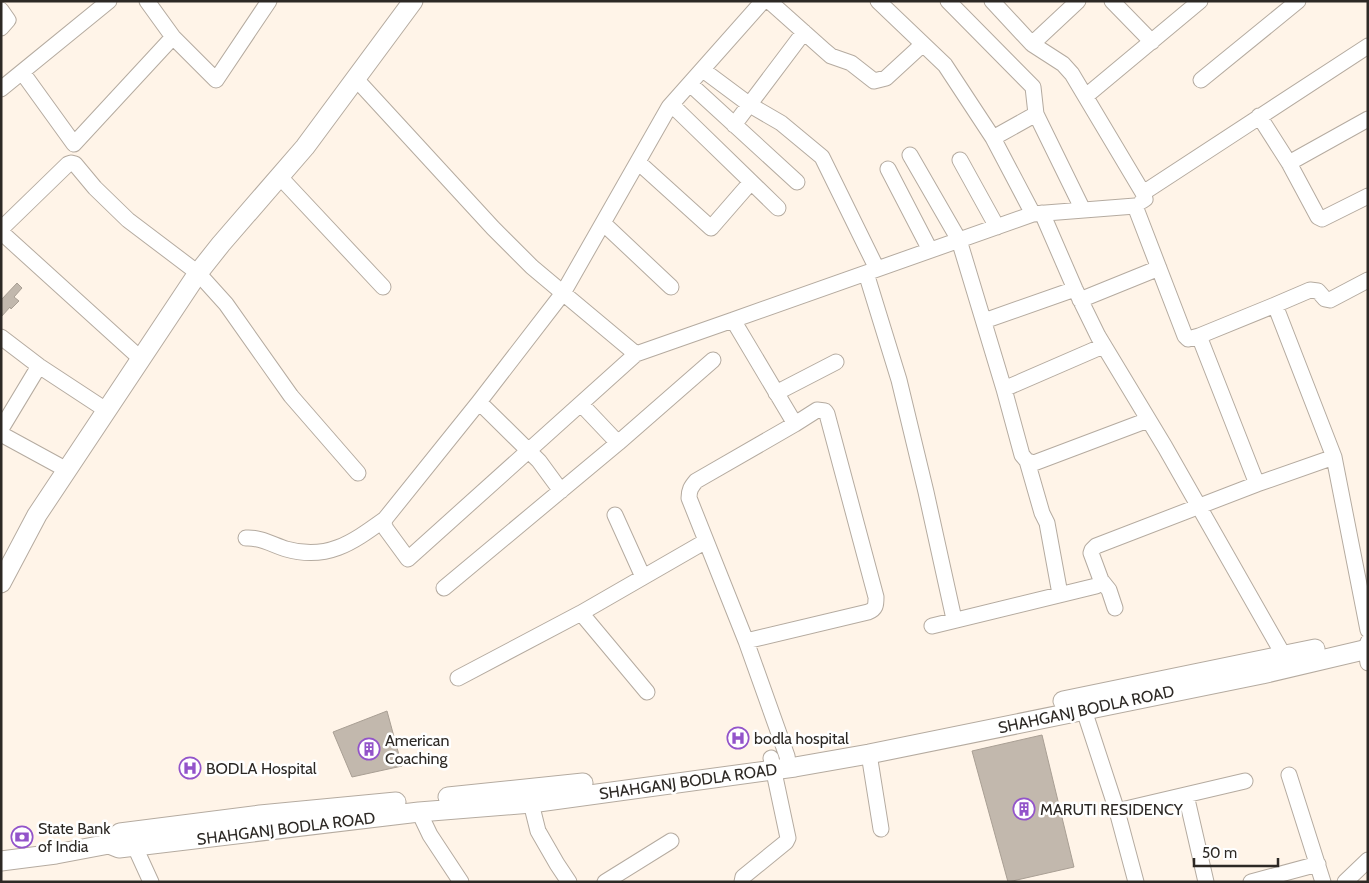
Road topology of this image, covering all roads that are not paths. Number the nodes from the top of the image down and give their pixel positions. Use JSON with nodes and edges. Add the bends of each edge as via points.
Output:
{"nodes":[{"id":1,"x":108,"y":1,"type":"edge"},
{"id":2,"x":147,"y":1,"type":"edge"},
{"id":3,"x":414,"y":1,"type":"edge"},
{"id":4,"x":763,"y":1,"type":"edge"},
{"id":5,"x":769,"y":1,"type":"edge"},
{"id":6,"x":878,"y":1,"type":"edge"},
{"id":7,"x":948,"y":1,"type":"edge"},
{"id":8,"x":992,"y":1,"type":"edge"},
{"id":9,"x":1078,"y":1,"type":"edge"},
{"id":10,"x":1112,"y":1,"type":"edge"},
{"id":11,"x":1200,"y":1,"type":"edge"},
{"id":12,"x":1298,"y":1,"type":"edge"},
{"id":13,"x":265,"y":3,"type":"edge"},
{"id":14,"x":1,"y":10,"type":"edge"},
{"id":15,"x":1,"y":28,"type":"edge"},
{"id":16,"x":804,"y":32,"type":"junction"},
{"id":17,"x":173,"y":37,"type":"junction"},
{"id":18,"x":1152,"y":42,"type":"junction"},
{"id":19,"x":923,"y":44,"type":"junction"},
{"id":20,"x":1032,"y":44,"type":"junction"},
{"id":21,"x":1368,"y":46,"type":"edge"},
{"id":22,"x":703,"y":70,"type":"junction"},
{"id":23,"x":22,"y":72,"type":"junction"},
{"id":24,"x":356,"y":78,"type":"junction"},
{"id":25,"x":1202,"y":80,"type":"dead end"},
{"id":26,"x":690,"y":84,"type":"junction"},
{"id":27,"x":1,"y":89,"type":"edge"},
{"id":28,"x":1086,"y":96,"type":"junction"},
{"id":29,"x":750,"y":105,"type":"junction"},
{"id":30,"x":669,"y":107,"type":"junction"},
{"id":31,"x":1036,"y":114,"type":"junction"},
{"id":32,"x":1259,"y":116,"type":"junction"},
{"id":33,"x":1368,"y":119,"type":"edge"},
{"id":34,"x":734,"y":124,"type":"junction"},
{"id":35,"x":993,"y":138,"type":"junction"},
{"id":36,"x":910,"y":155,"type":"dead end"},
{"id":37,"x":960,"y":160,"type":"dead end"},
{"id":38,"x":638,"y":162,"type":"junction"},
{"id":39,"x":1289,"y":163,"type":"junction"},
{"id":40,"x":888,"y":169,"type":"dead end"},
{"id":41,"x":279,"y":176,"type":"junction"},
{"id":42,"x":751,"y":182,"type":"junction"},
{"id":43,"x":797,"y":182,"type":"dead end"},
{"id":44,"x":1143,"y":192,"type":"junction"},
{"id":45,"x":1368,"y":196,"type":"edge"},
{"id":46,"x":1135,"y":206,"type":"junction"},
{"id":47,"x":778,"y":208,"type":"dead end"},
{"id":48,"x":1083,"y":210,"type":"junction"},
{"id":49,"x":1038,"y":214,"type":"junction"},
{"id":50,"x":602,"y":223,"type":"junction"},
{"id":51,"x":998,"y":227,"type":"junction"},
{"id":52,"x":1,"y":230,"type":"edge"},
{"id":53,"x":959,"y":240,"type":"junction"},
{"id":54,"x":930,"y":250,"type":"junction"},
{"id":55,"x":1159,"y":268,"type":"junction"},
{"id":56,"x":872,"y":271,"type":"junction"},
{"id":57,"x":198,"y":273,"type":"junction"},
{"id":58,"x":1368,"y":280,"type":"edge"},
{"id":59,"x":383,"y":287,"type":"dead end"},
{"id":60,"x":671,"y":287,"type":"dead end"},
{"id":61,"x":563,"y":293,"type":"junction"},
{"id":62,"x":1077,"y":295,"type":"junction"},
{"id":63,"x":1275,"y":304,"type":"junction"},
{"id":64,"x":733,"y":320,"type":"junction"},
{"id":65,"x":984,"y":322,"type":"junction"},
{"id":66,"x":1199,"y":336,"type":"junction"},
{"id":67,"x":1,"y":337,"type":"edge"},
{"id":68,"x":1103,"y":346,"type":"junction"},
{"id":69,"x":636,"y":354,"type":"junction"},
{"id":70,"x":141,"y":359,"type":"junction"},
{"id":71,"x":713,"y":360,"type":"dead end"},
{"id":72,"x":836,"y":362,"type":"dead end"},
{"id":73,"x":39,"y":366,"type":"junction"},
{"id":74,"x":1004,"y":389,"type":"junction"},
{"id":75,"x":776,"y":393,"type":"junction"},
{"id":76,"x":479,"y":402,"type":"junction"},
{"id":77,"x":581,"y":404,"type":"junction"},
{"id":78,"x":106,"y":410,"type":"junction"},
{"id":79,"x":1148,"y":420,"type":"junction"},
{"id":80,"x":794,"y":424,"type":"junction"},
{"id":81,"x":1,"y":429,"type":"edge"},
{"id":82,"x":1,"y":434,"type":"edge"},
{"id":83,"x":618,"y":443,"type":"junction"},
{"id":84,"x":529,"y":451,"type":"junction"},
{"id":85,"x":1334,"y":457,"type":"junction"},
{"id":86,"x":1027,"y":461,"type":"junction"},
{"id":87,"x":66,"y":470,"type":"junction"},
{"id":88,"x":358,"y":473,"type":"dead end"},
{"id":89,"x":1257,"y":484,"type":"junction"},
{"id":90,"x":561,"y":491,"type":"junction"},
{"id":91,"x":1199,"y":506,"type":"junction"},
{"id":92,"x":615,"y":515,"type":"dead end"},
{"id":93,"x":385,"y":520,"type":"junction"},
{"id":94,"x":246,"y":538,"type":"dead end"},
{"id":95,"x":706,"y":541,"type":"junction"},
{"id":96,"x":643,"y":577,"type":"junction"},
{"id":97,"x":1101,"y":580,"type":"junction"},
{"id":98,"x":1,"y":583,"type":"edge"},
{"id":99,"x":444,"y":588,"type":"dead end"},
{"id":100,"x":1060,"y":594,"type":"junction"},
{"id":101,"x":1115,"y":608,"type":"dead end"},
{"id":102,"x":581,"y":612,"type":"junction"},
{"id":103,"x":954,"y":619,"type":"junction"},
{"id":104,"x":932,"y":626,"type":"dead end"},
{"id":105,"x":1368,"y":630,"type":"edge"},
{"id":106,"x":746,"y":641,"type":"junction"},
{"id":107,"x":1367,"y":648,"type":"edge"},
{"id":108,"x":1284,"y":656,"type":"junction"},
{"id":109,"x":458,"y":678,"type":"dead end"},
{"id":110,"x":646,"y":692,"type":"dead end"},
{"id":111,"x":1081,"y":704,"type":"junction"},
{"id":112,"x":895,"y":743,"type":"junction"},
{"id":113,"x":869,"y":754,"type":"junction"},
{"id":114,"x":780,"y":763,"type":"junction"},
{"id":115,"x":1289,"y":775,"type":"dead end"},
{"id":116,"x":1245,"y":781,"type":"dead end"},
{"id":117,"x":1186,"y":795,"type":"junction"},
{"id":118,"x":531,"y":802,"type":"junction"},
{"id":119,"x":1117,"y":811,"type":"junction"},
{"id":120,"x":419,"y":812,"type":"junction"},
{"id":121,"x":881,"y":829,"type":"dead end"},
{"id":122,"x":671,"y":841,"type":"dead end"},
{"id":123,"x":109,"y":844,"type":"junction"},
{"id":124,"x":135,"y":847,"type":"junction"},
{"id":125,"x":1,"y":860,"type":"edge"},
{"id":126,"x":1368,"y":860,"type":"edge"},
{"id":127,"x":1318,"y":864,"type":"junction"},
{"id":128,"x":151,"y":882,"type":"edge"},
{"id":129,"x":461,"y":882,"type":"edge"},
{"id":130,"x":569,"y":882,"type":"edge"},
{"id":131,"x":605,"y":882,"type":"edge"},
{"id":132,"x":742,"y":882,"type":"edge"},
{"id":133,"x":1136,"y":882,"type":"edge"},
{"id":134,"x":1206,"y":882,"type":"edge"},
{"id":135,"x":1251,"y":882,"type":"edge"},
{"id":136,"x":1323,"y":882,"type":"edge"},
{"id":137,"x":1345,"y":882,"type":"edge"}],
"edges":[{"from":1,"to":23,"type":"street"},
{"from":2,"to":17,"type":"street"},
{"from":3,"to":24,"type":"main road"},
{"from":4,"to":22,"type":"street"},
{"from":5,"to":16,"type":"street"},
{"from":6,"to":19,"type":"street"},
{"from":7,"to":31,"type":"street","via":[[1033,87]]},
{"from":8,"to":20,"type":"street"},
{"from":9,"to":20,"type":"street"},
{"from":10,"to":18,"type":"street"},
{"from":11,"to":18,"type":"street"},
{"from":12,"to":25,"type":"street"},
{"from":13,"to":17,"type":"street","via":[[216,80]]},
{"from":14,"to":15,"type":"street","via":[[8,20]]},
{"from":16,"to":19,"type":"street","via":[[832,56],[851,63],[874,81],[886,78]]},
{"from":16,"to":29,"type":"street"},
{"from":17,"to":23,"type":"street","via":[[74,144]]},
{"from":18,"to":28,"type":"street"},
{"from":19,"to":35,"type":"street","via":[[945,65]]},
{"from":20,"to":28,"type":"street","via":[[1068,69]]},
{"from":21,"to":32,"type":"street"},
{"from":22,"to":26,"type":"street"},
{"from":22,"to":29,"type":"street"},
{"from":23,"to":27,"type":"street"},
{"from":24,"to":41,"type":"main road","via":[[305,147]]},
{"from":24,"to":61,"type":"street","via":[[493,228]]},
{"from":26,"to":30,"type":"street"},
{"from":26,"to":34,"type":"street"},
{"from":28,"to":44,"type":"street"},
{"from":29,"to":34,"type":"street"},
{"from":29,"to":56,"type":"street","via":[[781,123],[822,157]]},
{"from":30,"to":38,"type":"street"},
{"from":30,"to":42,"type":"street","via":[[673,106]]},
{"from":31,"to":35,"type":"street"},
{"from":31,"to":48,"type":"street"},
{"from":32,"to":39,"type":"street"},
{"from":32,"to":44,"type":"street"},
{"from":33,"to":39,"type":"street"},
{"from":34,"to":43,"type":"street"},
{"from":35,"to":49,"type":"street"},
{"from":36,"to":53,"type":"street"},
{"from":37,"to":51,"type":"street"},
{"from":38,"to":42,"type":"street","via":[[711,228]]},
{"from":38,"to":50,"type":"street"},
{"from":39,"to":45,"type":"street","via":[[1322,219]]},
{"from":40,"to":54,"type":"street"},
{"from":41,"to":57,"type":"main road"},
{"from":41,"to":59,"type":"street"},
{"from":42,"to":47,"type":"street"},
{"from":44,"to":46,"type":"street","via":[[1145,199]]},
{"from":46,"to":48,"type":"street"},
{"from":46,"to":55,"type":"street"},
{"from":48,"to":49,"type":"street"},
{"from":49,"to":51,"type":"street"},
{"from":49,"to":62,"type":"street"},
{"from":50,"to":60,"type":"street"},
{"from":50,"to":61,"type":"street"},
{"from":51,"to":53,"type":"street"},
{"from":52,"to":57,"type":"street","via":[[72,162],[128,220]]},
{"from":52,"to":70,"type":"street"},
{"from":53,"to":54,"type":"street"},
{"from":53,"to":65,"type":"street"},
{"from":54,"to":56,"type":"street"},
{"from":55,"to":62,"type":"street"},
{"from":55,"to":66,"type":"street","via":[[1185,336],[1190,339]]},
{"from":56,"to":64,"type":"street"},
{"from":56,"to":103,"type":"street"},
{"from":57,"to":70,"type":"main road"},
{"from":57,"to":88,"type":"street","via":[[226,304],[291,396]]},
{"from":58,"to":63,"type":"street","via":[[1330,300],[1318,290],[1310,290]]},
{"from":61,"to":69,"type":"street"},
{"from":61,"to":76,"type":"street"},
{"from":62,"to":65,"type":"street"},
{"from":62,"to":68,"type":"street"},
{"from":63,"to":66,"type":"street"},
{"from":63,"to":85,"type":"street"},
{"from":64,"to":69,"type":"street"},
{"from":64,"to":75,"type":"street"},
{"from":65,"to":74,"type":"street"},
{"from":66,"to":89,"type":"street"},
{"from":67,"to":73,"type":"street"},
{"from":68,"to":74,"type":"street"},
{"from":68,"to":79,"type":"street"},
{"from":69,"to":77,"type":"street"},
{"from":70,"to":78,"type":"main road"},
{"from":71,"to":83,"type":"street"},
{"from":72,"to":75,"type":"street"},
{"from":73,"to":78,"type":"street"},
{"from":73,"to":81,"type":"street"},
{"from":74,"to":86,"type":"street","via":[[1022,455]]},
{"from":75,"to":80,"type":"street"},
{"from":76,"to":84,"type":"street"},
{"from":76,"to":93,"type":"street"},
{"from":77,"to":83,"type":"street"},
{"from":77,"to":84,"type":"street"},
{"from":78,"to":87,"type":"main road"},
{"from":79,"to":86,"type":"street","via":[[1034,463]]},
{"from":79,"to":91,"type":"street"},
{"from":80,"to":95,"type":"street","via":[[696,481],[691,487],[689,498]]},
{"from":80,"to":106,"type":"street","via":[[817,410],[827,414],[876,606],[868,612]]},
{"from":82,"to":87,"type":"street"},
{"from":83,"to":90,"type":"street"},
{"from":84,"to":90,"type":"street"},
{"from":84,"to":93,"type":"street","via":[[408,559],[386,529]]},
{"from":85,"to":89,"type":"street"},
{"from":85,"to":105,"type":"street"},
{"from":86,"to":100,"type":"street","via":[[1048,529]]},
{"from":87,"to":98,"type":"main road","via":[[36,516]]},
{"from":89,"to":91,"type":"street"},
{"from":90,"to":99,"type":"street"},
{"from":91,"to":97,"type":"street","via":[[1093,548],[1091,553]]},
{"from":91,"to":108,"type":"street"},
{"from":92,"to":96,"type":"street"},
{"from":93,"to":94,"type":"street","via":[[348,544],[320,553],[298,552]]},
{"from":95,"to":96,"type":"street"},
{"from":95,"to":106,"type":"street"},
{"from":96,"to":102,"type":"street"},
{"from":97,"to":100,"type":"street","via":[[1096,586]]},
{"from":97,"to":101,"type":"street","via":[[1109,590]]},
{"from":100,"to":103,"type":"street"},
{"from":102,"to":109,"type":"street"},
{"from":102,"to":110,"type":"street"},
{"from":103,"to":104,"type":"street"},
{"from":106,"to":114,"type":"street"},
{"from":107,"to":108,"type":"main road"},
{"from":107,"to":111,"type":"main road","name":"SHAHGANJ BODLA ROAD","via":[[1289,668]]},
{"from":108,"to":111,"type":"main road"},
{"from":111,"to":112,"type":"main road"},
{"from":111,"to":119,"type":"street"},
{"from":112,"to":113,"type":"main road","name":"SHAHGANJ BODLA ROAD"},
{"from":112,"to":114,"type":"main road"},
{"from":113,"to":114,"type":"main road","name":"SHAHGANJ BODLA ROAD"},
{"from":113,"to":121,"type":"street"},
{"from":114,"to":118,"type":"main road","name":"SHAHGANJ BODLA ROAD"},
{"from":114,"to":123,"type":"main road","via":[[260,816],[120,833]]},
{"from":114,"to":132,"type":"street","via":[[787,840],[743,877]]},
{"from":115,"to":127,"type":"street"},
{"from":116,"to":117,"type":"street"},
{"from":117,"to":119,"type":"street"},
{"from":117,"to":134,"type":"street"},
{"from":118,"to":120,"type":"main road","name":"SHAHGANJ BODLA ROAD"},
{"from":118,"to":130,"type":"street","via":[[538,831]]},
{"from":119,"to":133,"type":"street"},
{"from":120,"to":124,"type":"main road","name":"SHAHGANJ BODLA ROAD"},
{"from":120,"to":129,"type":"street"},
{"from":122,"to":131,"type":"street"},
{"from":123,"to":124,"type":"main road","name":"SHAHGANJ BODLA ROAD","via":[[119,848]]},
{"from":123,"to":125,"type":"main road","name":"SHAHGANJ BODLA ROAD"},
{"from":124,"to":128,"type":"street"},
{"from":126,"to":137,"type":"street"},
{"from":127,"to":135,"type":"street"},
{"from":127,"to":136,"type":"street"}]}
